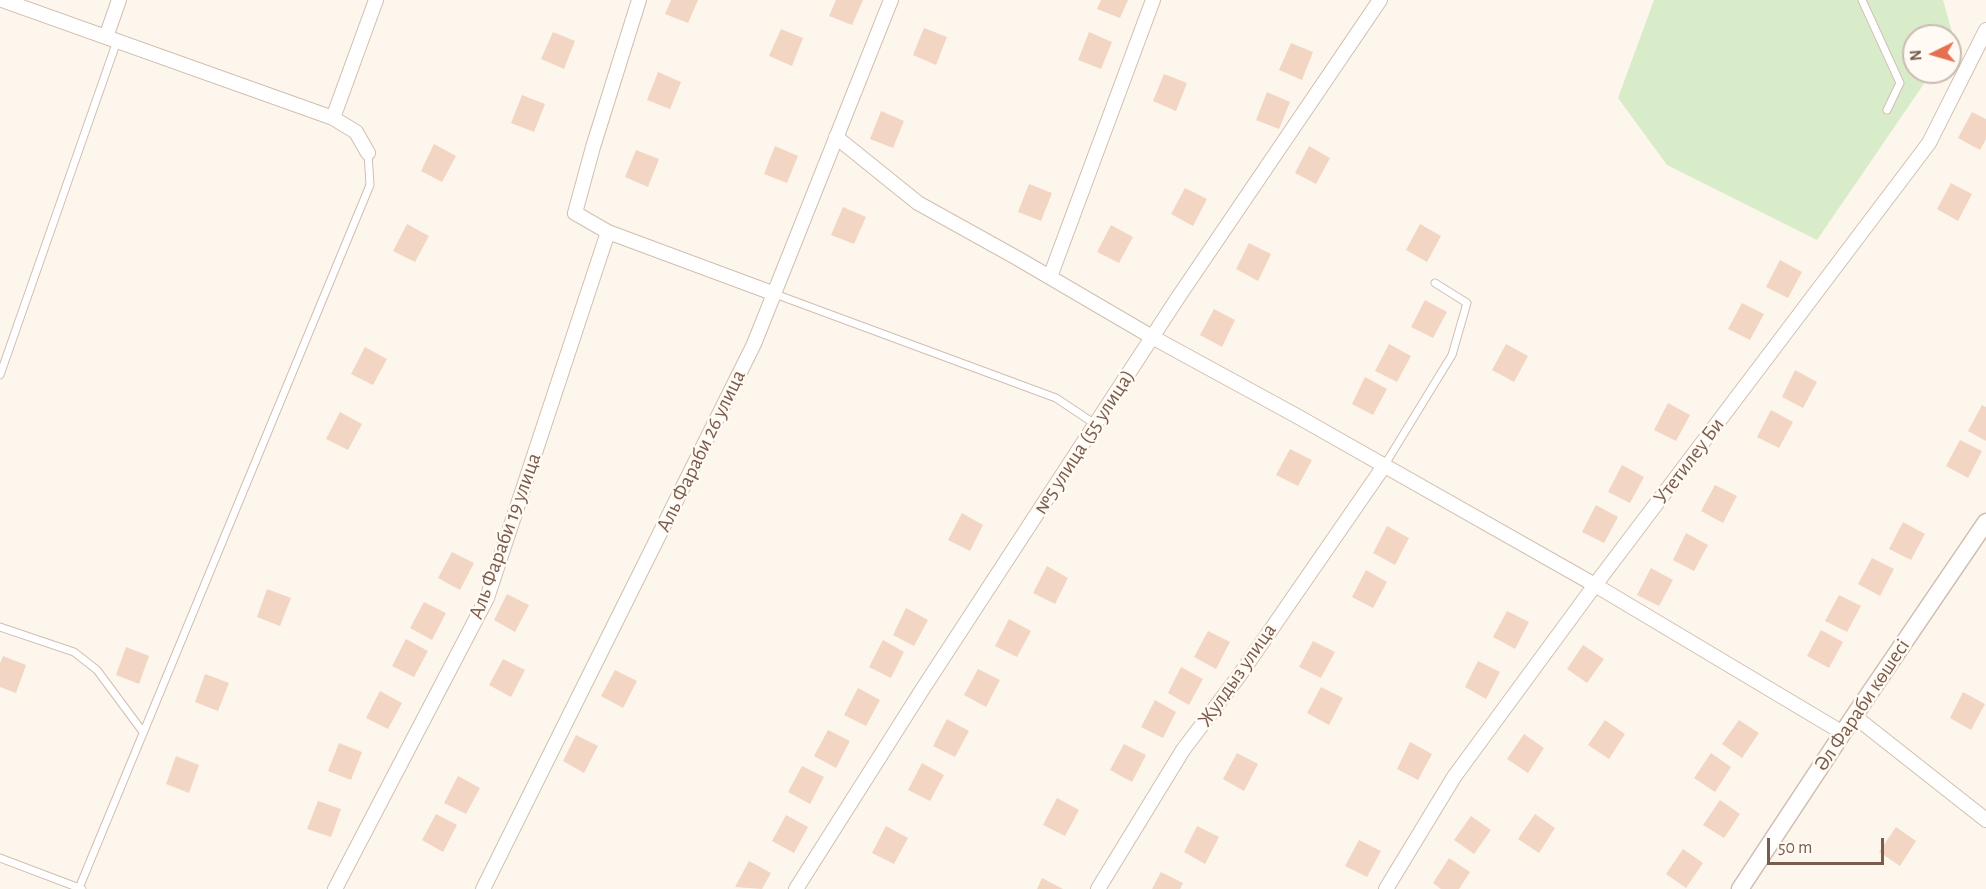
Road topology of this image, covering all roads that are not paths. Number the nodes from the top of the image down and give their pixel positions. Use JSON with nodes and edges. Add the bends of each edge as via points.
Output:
{"nodes":[{"id":1,"x":2,"y":0,"type":"edge"},
{"id":2,"x":119,"y":0,"type":"edge"},
{"id":3,"x":376,"y":0,"type":"edge"},
{"id":4,"x":639,"y":0,"type":"edge"},
{"id":5,"x":891,"y":0,"type":"edge"},
{"id":6,"x":1153,"y":0,"type":"edge"},
{"id":7,"x":1380,"y":0,"type":"edge"},
{"id":8,"x":1862,"y":0,"type":"edge"},
{"id":9,"x":1986,"y":30,"type":"edge"},
{"id":10,"x":112,"y":39,"type":"junction"},
{"id":11,"x":1887,"y":110,"type":"dead end"},
{"id":12,"x":333,"y":118,"type":"junction"},
{"id":13,"x":836,"y":137,"type":"junction"},
{"id":14,"x":368,"y":153,"type":"joint"},
{"id":15,"x":608,"y":232,"type":"junction"},
{"id":16,"x":1050,"y":277,"type":"junction"},
{"id":17,"x":1435,"y":283,"type":"dead end"},
{"id":18,"x":775,"y":294,"type":"junction"},
{"id":19,"x":1152,"y":337,"type":"junction"},
{"id":20,"x":0,"y":375,"type":"edge"},
{"id":21,"x":1095,"y":424,"type":"junction"},
{"id":22,"x":1384,"y":466,"type":"junction"},
{"id":23,"x":1986,"y":522,"type":"edge"},
{"id":24,"x":1595,"y":585,"type":"junction"},
{"id":25,"x":0,"y":627,"type":"edge"},
{"id":26,"x":1854,"y":716,"type":"junction"},
{"id":27,"x":143,"y":732,"type":"junction"},
{"id":28,"x":1843,"y":733,"type":"junction"},
{"id":29,"x":1986,"y":820,"type":"edge"},
{"id":30,"x":0,"y":858,"type":"edge"},
{"id":31,"x":81,"y":889,"type":"edge"},
{"id":32,"x":335,"y":889,"type":"edge"},
{"id":33,"x":483,"y":889,"type":"edge"},
{"id":34,"x":795,"y":889,"type":"edge"},
{"id":35,"x":1098,"y":889,"type":"edge"},
{"id":36,"x":1386,"y":889,"type":"edge"},
{"id":37,"x":1740,"y":889,"type":"edge"}],
"edges":[{"from":1,"to":10,"type":"street"},
{"from":2,"to":10,"type":"street"},
{"from":3,"to":12,"type":"street"},
{"from":4,"to":15,"type":"street","via":[[574,213]]},
{"from":5,"to":13,"type":"street","name":"Аль Фараби 26 улица"},
{"from":6,"to":16,"type":"street"},
{"from":7,"to":19,"type":"street","name":"№5 улица (55 улица)"},
{"from":8,"to":11,"type":"lane","via":[[1900,83]]},
{"from":9,"to":24,"type":"street","name":"Утетилеу Би","via":[[1929,143]]},
{"from":10,"to":12,"type":"street"},
{"from":10,"to":20,"type":"lane"},
{"from":12,"to":14,"type":"street","via":[[356,132]]},
{"from":13,"to":16,"type":"street","via":[[918,203]]},
{"from":13,"to":18,"type":"street","name":"Аль Фараби 26 улица"},
{"from":14,"to":27,"type":"lane","via":[[370,185]]},
{"from":15,"to":18,"type":"street"},
{"from":15,"to":32,"type":"street","name":"Аль Фараби 19 улица","via":[[487,598]]},
{"from":16,"to":19,"type":"street"},
{"from":17,"to":22,"type":"lane","via":[[1467,303],[1452,355]]},
{"from":18,"to":21,"type":"lane","via":[[1056,398]]},
{"from":18,"to":33,"type":"street","name":"Аль Фараби 26 улица","via":[[754,344]]},
{"from":19,"to":21,"type":"street","name":"№5 улица (55 улица)"},
{"from":19,"to":22,"type":"street"},
{"from":21,"to":34,"type":"street","name":"№5 улица (55 улица)"},
{"from":22,"to":24,"type":"street"},
{"from":22,"to":35,"type":"street","name":"Жулдыз улица","via":[[1184,750]]},
{"from":23,"to":26,"type":"street","name":"Әл Фараби көшесі"},
{"from":24,"to":28,"type":"street"},
{"from":24,"to":36,"type":"street","name":"Утетилеу Би","via":[[1454,777]]},
{"from":25,"to":27,"type":"lane","via":[[74,652],[97,670]]},
{"from":26,"to":28,"type":"street","name":"Әл Фараби көшесі"},
{"from":26,"to":29,"type":"street"},
{"from":27,"to":31,"type":"lane"},
{"from":28,"to":37,"type":"street","name":"Әл Фараби көшесі"},
{"from":30,"to":31,"type":"lane"}]}
